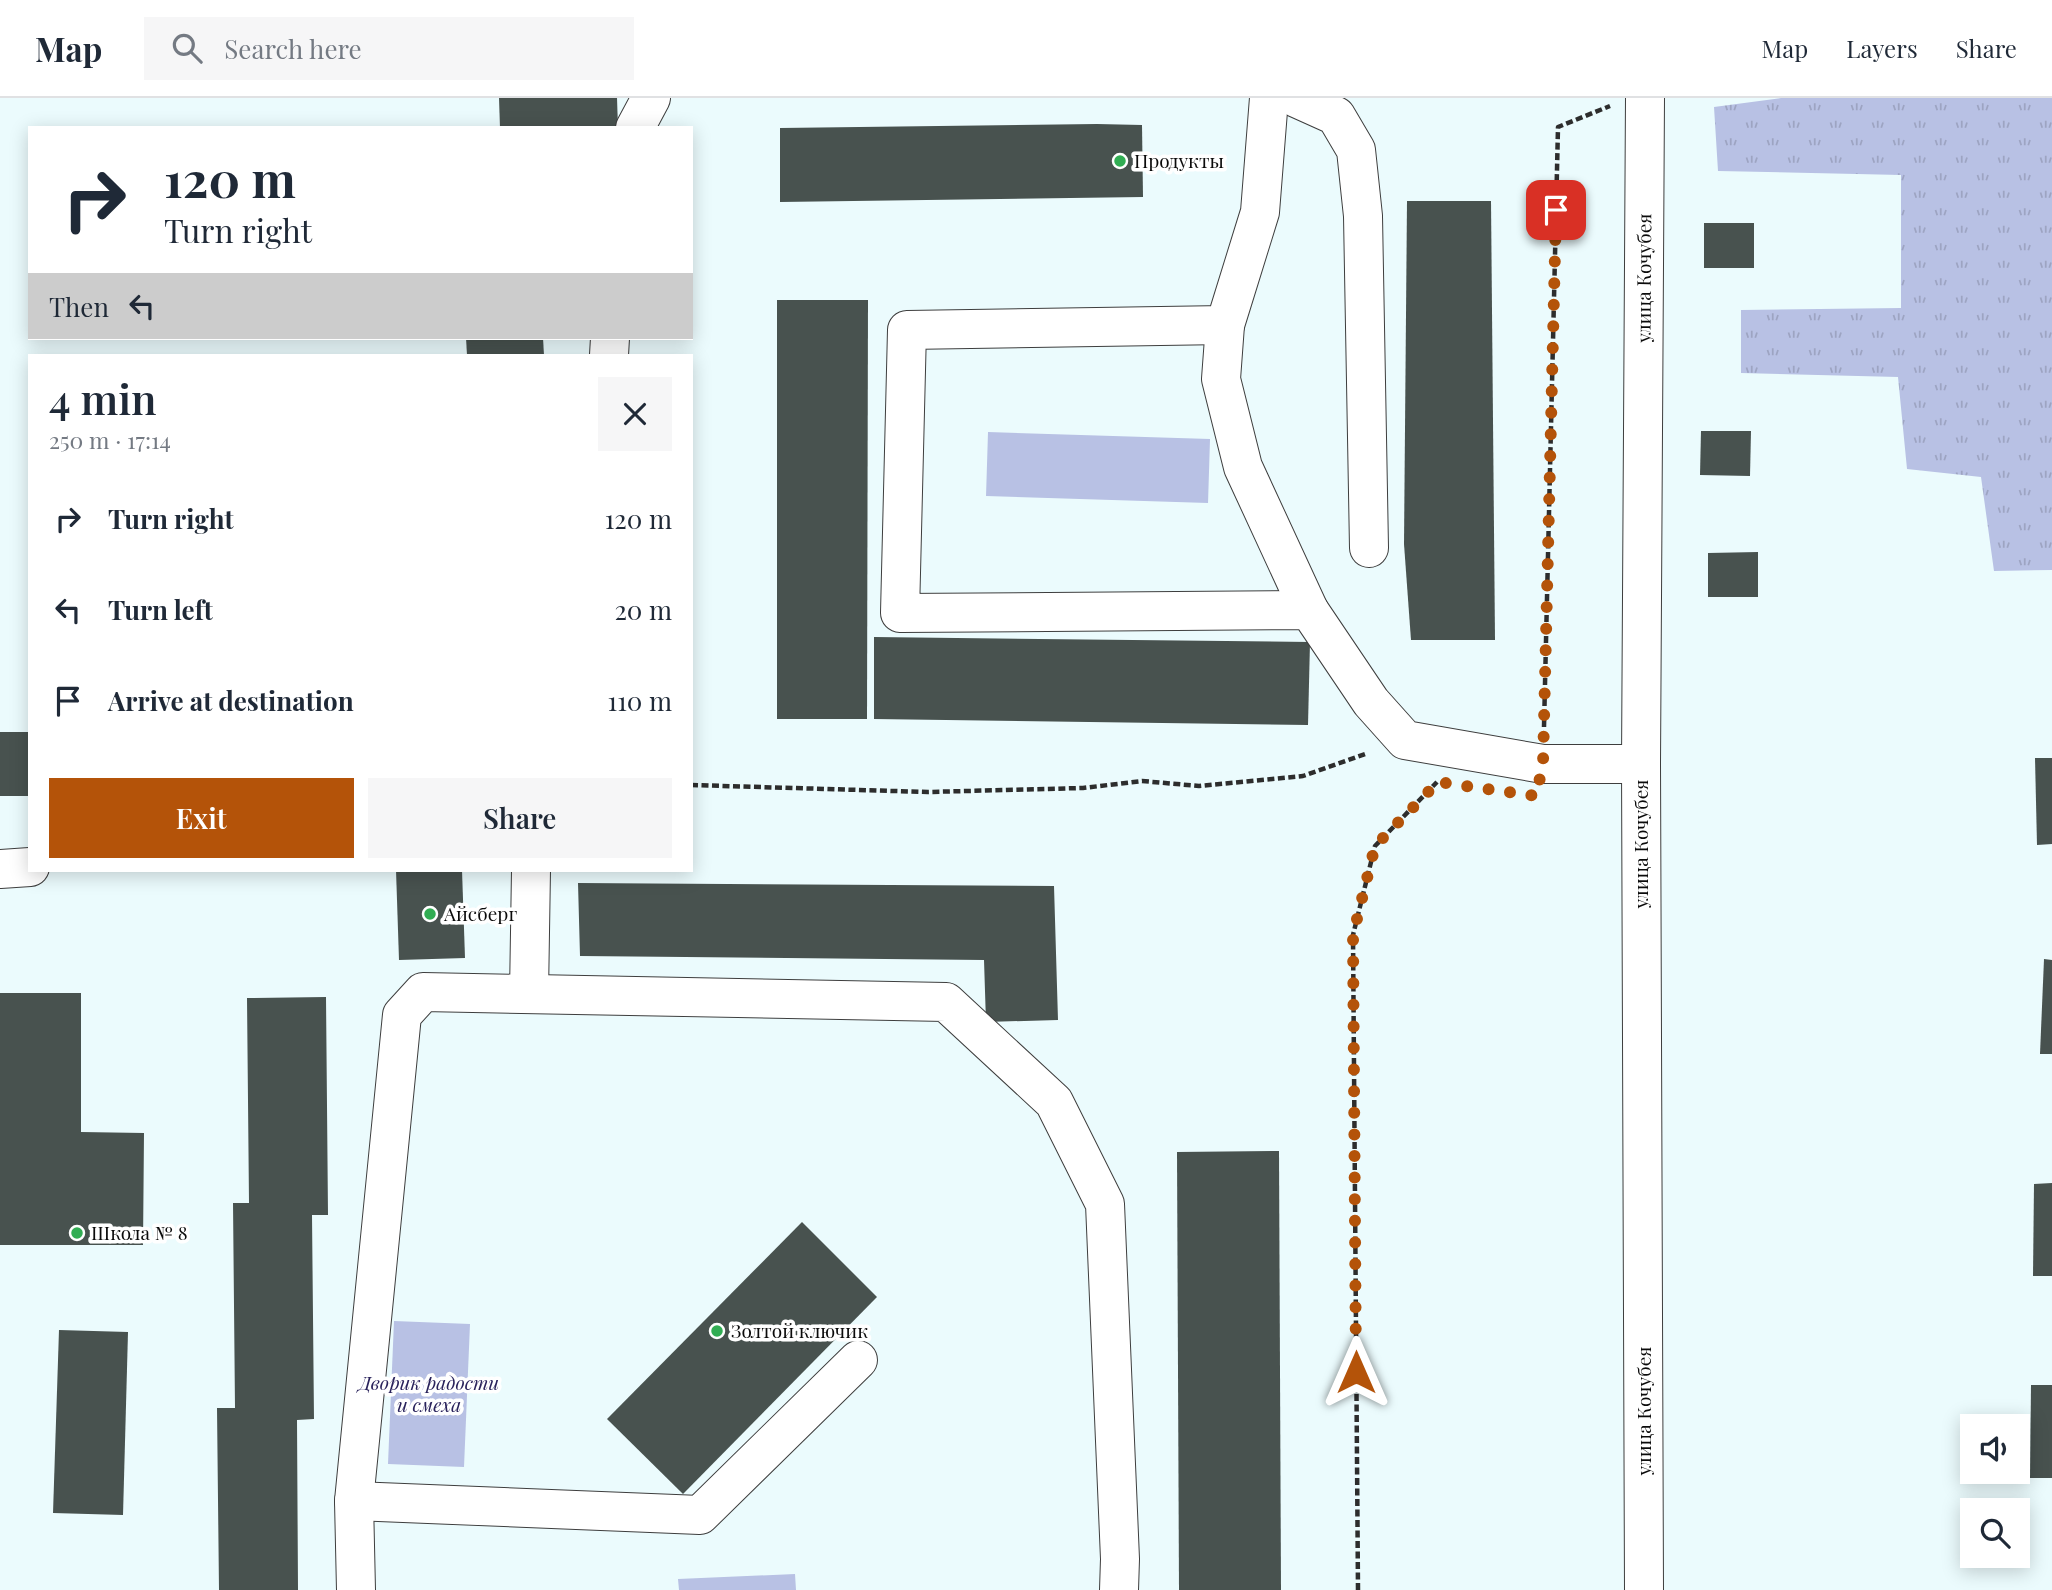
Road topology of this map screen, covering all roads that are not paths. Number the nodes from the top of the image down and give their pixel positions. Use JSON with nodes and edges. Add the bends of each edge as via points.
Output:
{"nodes":[{"id":1,"x":651,"y":98,"type":"edge"},
{"id":2,"x":1269,"y":98,"type":"edge"},
{"id":3,"x":1296,"y":98,"type":"edge"},
{"id":4,"x":1631,"y":100,"type":"edge"},
{"id":5,"x":636,"y":126,"type":"edge"},
{"id":6,"x":1225,"y":325,"type":"junction"},
{"id":7,"x":1369,"y":548,"type":"dead end"},
{"id":8,"x":1309,"y":610,"type":"junction"},
{"id":9,"x":1640,"y":764,"type":"junction"},
{"id":10,"x":28,"y":867,"type":"edge"},
{"id":11,"x":0,"y":869,"type":"edge"},
{"id":12,"x":531,"y":872,"type":"edge"},
{"id":13,"x":529,"y":994,"type":"junction"},
{"id":14,"x":858,"y":1360,"type":"dead end"},
{"id":15,"x":354,"y":1502,"type":"junction"},
{"id":16,"x":356,"y":1590,"type":"edge"},
{"id":17,"x":1119,"y":1590,"type":"edge"},
{"id":18,"x":1644,"y":1590,"type":"edge"}],
"edges":[{"from":1,"to":5,"type":"street"},
{"from":2,"to":6,"type":"street","via":[[1260,212]]},
{"from":3,"to":7,"type":"street","via":[[1336,116],[1356,150],[1363,216]]},
{"from":4,"to":9,"type":"street","name":"улица Кочубея"},
{"from":6,"to":8,"type":"street","via":[[1221,379],[1243,467]]},
{"from":6,"to":8,"type":"street","via":[[908,330],[900,613]]},
{"from":8,"to":9,"type":"street","via":[[1371,702],[1405,740],[1543,764]]},
{"from":9,"to":18,"type":"street","name":"улица Кочубея"},
{"from":10,"to":11,"type":"street"},
{"from":12,"to":13,"type":"street"},
{"from":13,"to":15,"type":"street","via":[[423,992],[402,1015]]},
{"from":13,"to":17,"type":"street","via":[[946,1002],[1054,1102],[1105,1204]]},
{"from":14,"to":15,"type":"street","via":[[700,1515]]},
{"from":15,"to":16,"type":"street"}]}
